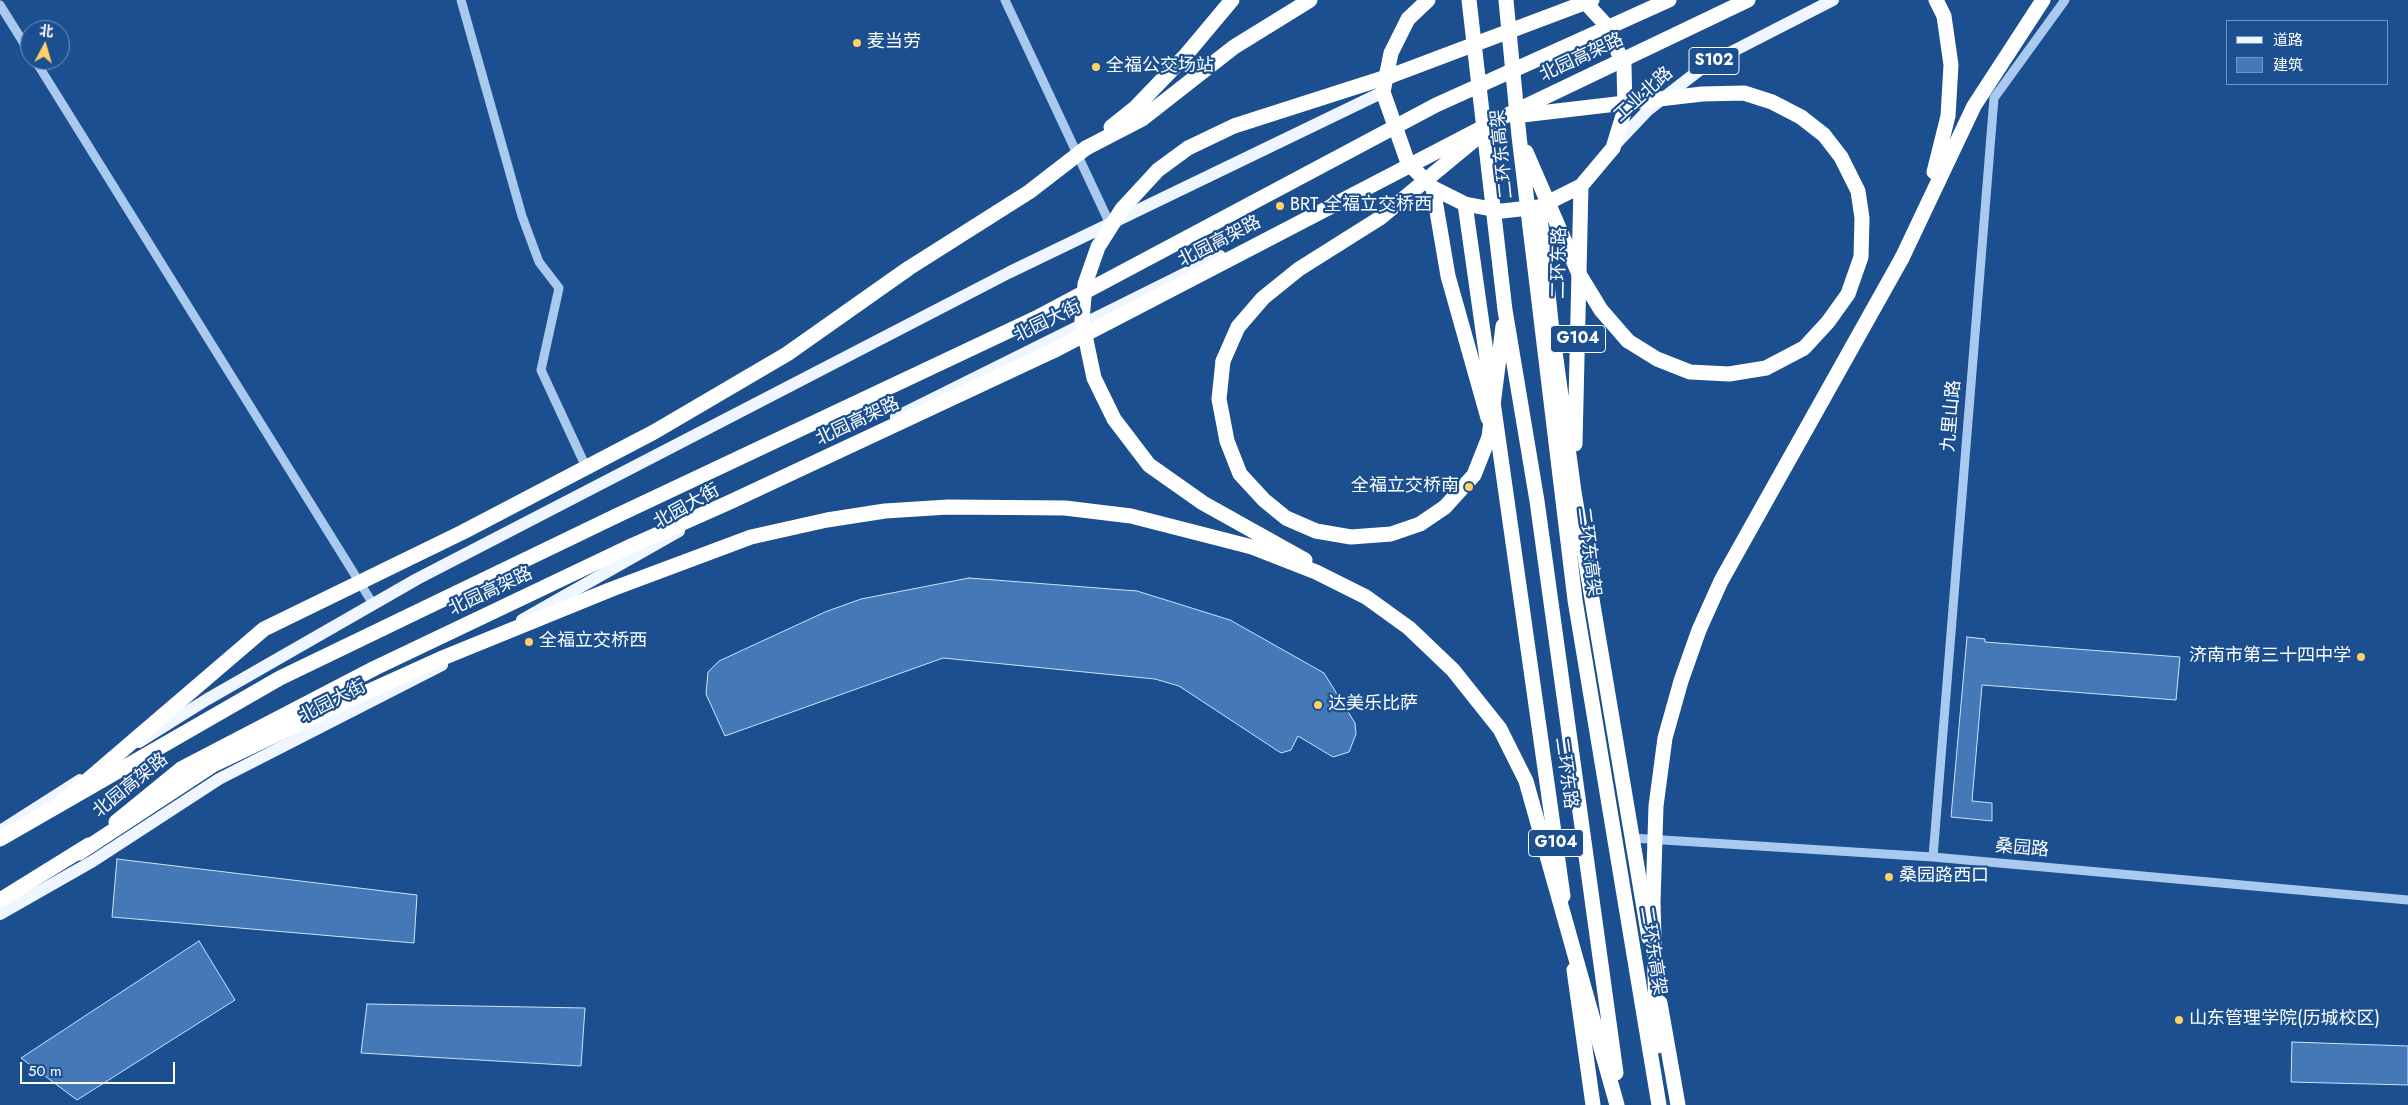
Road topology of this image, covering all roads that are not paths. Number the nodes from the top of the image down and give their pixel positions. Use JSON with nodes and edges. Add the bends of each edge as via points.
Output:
{"nodes":[{"id":1,"x":461,"y":0,"type":"edge"},
{"id":2,"x":1005,"y":0,"type":"edge"},
{"id":3,"x":1232,"y":0,"type":"edge"},
{"id":4,"x":1310,"y":0,"type":"edge"},
{"id":5,"x":1428,"y":0,"type":"edge"},
{"id":6,"x":1469,"y":0,"type":"edge"},
{"id":7,"x":1506,"y":0,"type":"edge"},
{"id":8,"x":1583,"y":0,"type":"edge"},
{"id":9,"x":1592,"y":0,"type":"edge"},
{"id":10,"x":1669,"y":0,"type":"edge"},
{"id":11,"x":1748,"y":0,"type":"edge"},
{"id":12,"x":1833,"y":0,"type":"edge"},
{"id":13,"x":1936,"y":0,"type":"edge"},
{"id":14,"x":2043,"y":0,"type":"edge"},
{"id":15,"x":2065,"y":0,"type":"edge"},
{"id":16,"x":0,"y":4,"type":"edge"},
{"id":17,"x":20,"y":37,"type":"edge"},
{"id":18,"x":40,"y":70,"type":"edge"},
{"id":19,"x":1383,"y":92,"type":"junction"},
{"id":20,"x":1501,"y":118,"type":"junction"},
{"id":21,"x":1519,"y":136,"type":"junction"},
{"id":22,"x":1086,"y":148,"type":"junction"},
{"id":23,"x":1613,"y":148,"type":"junction"},
{"id":24,"x":1408,"y":163,"type":"junction"},
{"id":25,"x":1581,"y":186,"type":"junction"},
{"id":26,"x":1433,"y":188,"type":"junction"},
{"id":27,"x":1465,"y":204,"type":"junction"},
{"id":28,"x":1539,"y":207,"type":"junction"},
{"id":29,"x":1110,"y":224,"type":"junction"},
{"id":30,"x":1902,"y":258,"type":"junction"},
{"id":31,"x":1505,"y":310,"type":"junction"},
{"id":32,"x":586,"y":467,"type":"junction"},
{"id":33,"x":1504,"y":475,"type":"junction"},
{"id":34,"x":1574,"y":492,"type":"junction"},
{"id":35,"x":1366,"y":597,"type":"junction"},
{"id":36,"x":374,"y":604,"type":"junction"},
{"id":37,"x":62,"y":802,"type":"junction"},
{"id":38,"x":0,"y":830,"type":"edge"},
{"id":39,"x":1632,"y":838,"type":"junction"},
{"id":40,"x":0,"y":839,"type":"edge"},
{"id":41,"x":79,"y":853,"type":"junction"},
{"id":42,"x":1933,"y":857,"type":"junction"},
{"id":43,"x":0,"y":900,"type":"edge"},
{"id":44,"x":2408,"y":900,"type":"edge"},
{"id":45,"x":0,"y":914,"type":"edge"},
{"id":46,"x":1593,"y":1105,"type":"edge"},
{"id":47,"x":1618,"y":1105,"type":"edge"},
{"id":48,"x":1659,"y":1105,"type":"edge"},
{"id":49,"x":1678,"y":1105,"type":"edge"}],
"edges":[{"from":1,"to":32,"type":"street","via":[[522,216],[539,262],[559,288],[541,370]]},
{"from":2,"to":29,"type":"street"},
{"from":3,"to":22,"type":"highway","via":[[1186,56],[1136,107]]},
{"from":4,"to":22,"type":"highway","via":[[1234,47],[1142,119]]},
{"from":5,"to":19,"type":"highway","via":[[1408,19],[1391,53]]},
{"from":6,"to":31,"type":"highway","name":"二环东高架","bridge":true},
{"from":7,"to":21,"type":"highway","name":"二环东高架","bridge":true},
{"from":8,"to":23,"type":"highway","via":[[1607,26],[1624,66],[1625,109]]},
{"from":9,"to":35,"type":"highway","bridge":true,"via":[[1393,74],[1234,126],[1188,148],[1158,170],[1122,209],[1098,247],[1085,284],[1082,320],[1094,378],[1114,419],[1137,450],[1149,465],[1203,503],[1266,536]]},
{"from":10,"to":37,"type":"highway","name":"北园高架路","bridge":true,"via":[[1436,105],[1036,318],[280,678]]},
{"from":11,"to":20,"type":"highway","name":"北园高架路","bridge":true},
{"from":12,"to":23,"type":"main road","name":"工业北路","number":"S102","via":[[1706,65],[1648,110]]},
{"from":13,"to":30,"type":"highway","via":[[1944,16],[1951,64],[1948,116],[1938,161]]},
{"from":14,"to":30,"type":"highway","via":[[1974,106]]},
{"from":15,"to":42,"type":"street","name":"九里山路","via":[[1994,98]]},
{"from":16,"to":17,"type":"street"},
{"from":18,"to":36,"type":"street"},
{"from":19,"to":24,"type":"highway"},
{"from":19,"to":29,"type":"main road"},
{"from":20,"to":21,"type":"highway","bridge":true,"via":[[1710,94],[1744,94],[1802,117],[1824,135],[1841,157],[1858,191],[1862,218],[1860,257],[1848,294],[1804,348],[1766,368],[1730,374],[1690,372],[1657,359],[1628,341],[1601,310],[1579,274]]},
{"from":20,"to":31,"type":"highway","bridge":true,"via":[[1380,218],[1299,269],[1263,298],[1238,327],[1223,361],[1219,399],[1227,441],[1240,474],[1286,518],[1316,531],[1351,537],[1391,534],[1420,524],[1445,507],[1474,475],[1489,437]]},
{"from":20,"to":41,"type":"highway","name":"北园高架路","bridge":true,"via":[[1053,351],[375,668],[181,769]]},
{"from":21,"to":48,"type":"highway","name":"二环东高架","bridge":true,"via":[[1575,600]]},
{"from":22,"to":32,"type":"highway","bridge":true,"via":[[1029,192],[909,268],[787,354],[654,432]]},
{"from":23,"to":25,"type":"highway"},
{"from":24,"to":26,"type":"highway"},
{"from":24,"to":45,"type":"main road","name":"北园大街","via":[[789,469],[411,682],[219,779],[93,861]]},
{"from":25,"to":28,"type":"highway"},
{"from":25,"to":34,"type":"highway","name":"二环东路","number":"G104"},
{"from":26,"to":27,"type":"highway"},
{"from":26,"to":33,"type":"highway","name":"二环东路","number":"G104","via":[[1448,276]]},
{"from":27,"to":28,"type":"highway","via":[[1502,211]]},
{"from":27,"to":33,"type":"highway","name":"二环东路","number":"G104"},
{"from":28,"to":34,"type":"highway","name":"二环东路","number":"G104"},
{"from":29,"to":36,"type":"main road","via":[[1001,277]]},
{"from":30,"to":48,"type":"highway","bridge":true,"via":[[1721,581],[1681,680],[1665,738],[1656,806],[1653,902]]},
{"from":31,"to":47,"type":"highway","name":"二环东高架","bridge":true,"via":[[1537,501],[1614,1056]]},
{"from":32,"to":37,"type":"highway","bridge":true,"via":[[463,532],[264,629]]},
{"from":33,"to":46,"type":"highway","name":"二环东路","number":"G104"},
{"from":34,"to":39,"type":"highway","name":"二环东路","number":"G104"},
{"from":35,"to":41,"type":"highway","bridge":true,"via":[[1252,546],[1130,516],[1065,508],[948,507],[827,520],[751,537],[440,659],[213,765]]},
{"from":35,"to":47,"type":"highway","bridge":true,"via":[[1409,628],[1453,670],[1500,729],[1526,781]]},
{"from":36,"to":38,"type":"main road","via":[[206,700]]},
{"from":37,"to":40,"type":"highway","name":"北园高架路"},
{"from":39,"to":42,"type":"street","name":"桑园路"},
{"from":39,"to":49,"type":"highway","name":"二环东路","number":"G104"},
{"from":41,"to":43,"type":"highway","name":"北园高架路"},
{"from":42,"to":44,"type":"street","name":"桑园路"}]}
